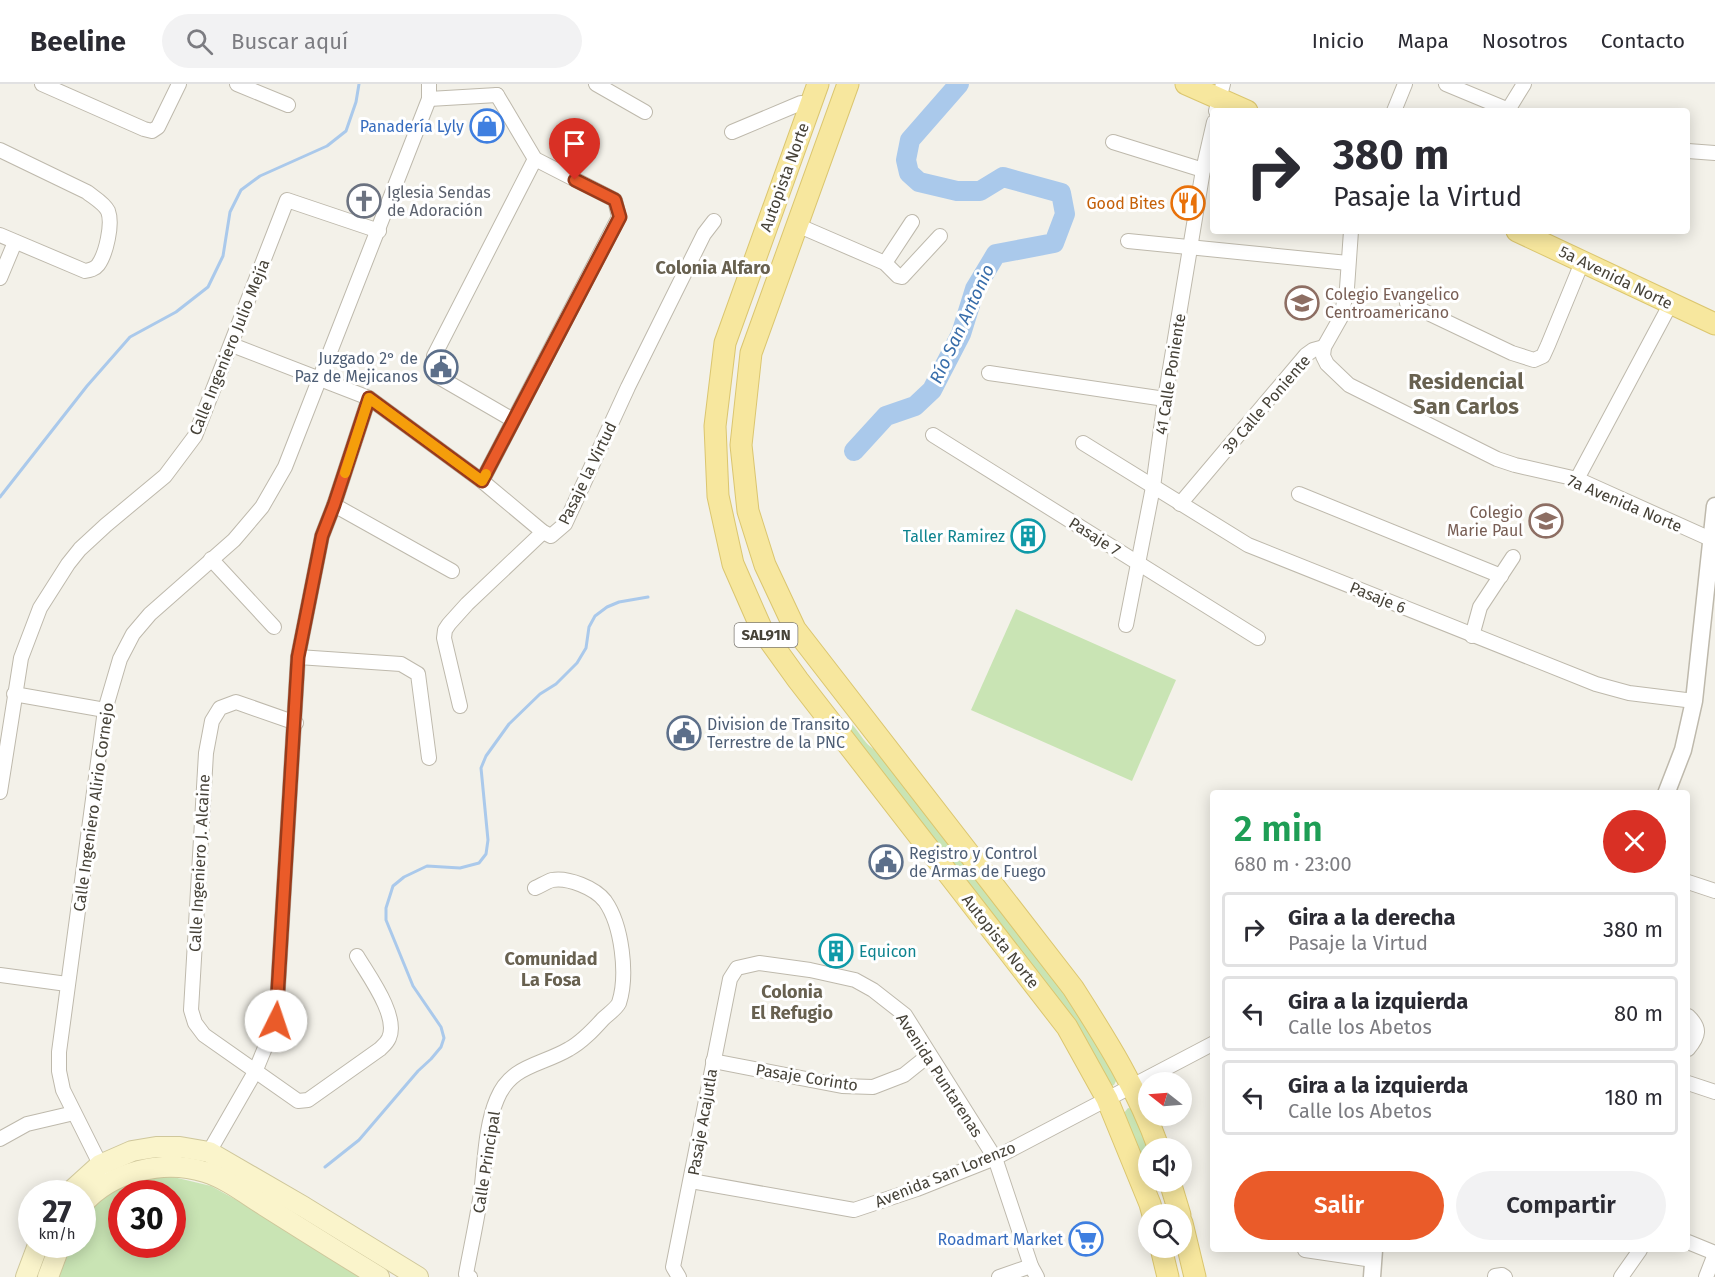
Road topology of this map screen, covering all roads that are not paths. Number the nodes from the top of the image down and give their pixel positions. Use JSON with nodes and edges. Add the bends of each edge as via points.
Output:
{"nodes":[{"id":1,"x":42,"y":84,"type":"edge"},
{"id":2,"x":179,"y":84,"type":"edge"},
{"id":3,"x":237,"y":84,"type":"edge"},
{"id":4,"x":429,"y":84,"type":"edge"},
{"id":5,"x":596,"y":84,"type":"edge"},
{"id":6,"x":818,"y":84,"type":"edge"},
{"id":7,"x":848,"y":84,"type":"edge"},
{"id":8,"x":1186,"y":84,"type":"edge"},
{"id":9,"x":1405,"y":84,"type":"edge"},
{"id":10,"x":1446,"y":84,"type":"edge"},
{"id":11,"x":1524,"y":84,"type":"edge"},
{"id":12,"x":501,"y":90,"type":"edge"},
{"id":13,"x":1219,"y":98,"type":"edge"},
{"id":14,"x":429,"y":99,"type":"junction"},
{"id":15,"x":288,"y":105,"type":"dead end"},
{"id":16,"x":810,"y":107,"type":"junction"},
{"id":17,"x":1241,"y":108,"type":"edge"},
{"id":18,"x":1395,"y":108,"type":"edge"},
{"id":19,"x":1504,"y":108,"type":"edge"},
{"id":20,"x":1510,"y":108,"type":"edge"},
{"id":21,"x":645,"y":112,"type":"dead end"},
{"id":22,"x":732,"y":132,"type":"dead end"},
{"id":23,"x":1210,"y":139,"type":"edge"},
{"id":24,"x":1113,"y":142,"type":"dead end"},
{"id":25,"x":0,"y":150,"type":"edge"},
{"id":26,"x":1690,"y":151,"type":"edge"},
{"id":27,"x":1715,"y":153,"type":"edge"},
{"id":28,"x":535,"y":159,"type":"junction"},
{"id":29,"x":1203,"y":170,"type":"junction"},
{"id":30,"x":714,"y":221,"type":"dead end"},
{"id":31,"x":912,"y":222,"type":"dead end"},
{"id":32,"x":797,"y":225,"type":"junction"},
{"id":33,"x":378,"y":231,"type":"junction"},
{"id":34,"x":1351,"y":234,"type":"edge"},
{"id":35,"x":1524,"y":234,"type":"edge"},
{"id":36,"x":0,"y":235,"type":"edge"},
{"id":37,"x":940,"y":236,"type":"dead end"},
{"id":38,"x":1128,"y":241,"type":"dead end"},
{"id":39,"x":15,"y":242,"type":"junction"},
{"id":40,"x":1191,"y":248,"type":"junction"},
{"id":41,"x":1583,"y":260,"type":"junction"},
{"id":42,"x":885,"y":263,"type":"junction"},
{"id":43,"x":1348,"y":263,"type":"junction"},
{"id":44,"x":0,"y":278,"type":"edge"},
{"id":45,"x":1407,"y":303,"type":"dead end"},
{"id":46,"x":1671,"y":303,"type":"junction"},
{"id":47,"x":1715,"y":324,"type":"edge"},
{"id":48,"x":232,"y":345,"type":"junction"},
{"id":49,"x":1324,"y":347,"type":"junction"},
{"id":50,"x":989,"y":373,"type":"dead end"},
{"id":51,"x":320,"y":380,"type":"junction"},
{"id":52,"x":369,"y":398,"type":"junction"},
{"id":53,"x":1165,"y":399,"type":"junction"},
{"id":54,"x":513,"y":420,"type":"junction"},
{"id":55,"x":933,"y":435,"type":"dead end"},
{"id":56,"x":1083,"y":443,"type":"dead end"},
{"id":57,"x":1576,"y":479,"type":"junction"},
{"id":58,"x":482,"y":481,"type":"junction"},
{"id":59,"x":1153,"y":487,"type":"junction"},
{"id":60,"x":1299,"y":494,"type":"dead end"},
{"id":61,"x":1180,"y":504,"type":"junction"},
{"id":62,"x":334,"y":505,"type":"junction"},
{"id":63,"x":1715,"y":506,"type":"edge"},
{"id":64,"x":543,"y":532,"type":"junction"},
{"id":65,"x":1713,"y":541,"type":"edge"},
{"id":66,"x":1513,"y":557,"type":"dead end"},
{"id":67,"x":211,"y":559,"type":"junction"},
{"id":68,"x":1137,"y":563,"type":"junction"},
{"id":69,"x":452,"y":571,"type":"dead end"},
{"id":70,"x":1501,"y":576,"type":"junction"},
{"id":71,"x":1126,"y":626,"type":"dead end"},
{"id":72,"x":274,"y":627,"type":"dead end"},
{"id":73,"x":1472,"y":636,"type":"junction"},
{"id":74,"x":1257,"y":638,"type":"dead end"},
{"id":75,"x":298,"y":657,"type":"junction"},
{"id":76,"x":824,"y":666,"type":"junction"},
{"id":77,"x":802,"y":684,"type":"junction"},
{"id":78,"x":14,"y":694,"type":"junction"},
{"id":79,"x":1694,"y":701,"type":"junction"},
{"id":80,"x":460,"y":706,"type":"dead end"},
{"id":81,"x":105,"y":710,"type":"junction"},
{"id":82,"x":296,"y":723,"type":"junction"},
{"id":83,"x":837,"y":728,"type":"junction"},
{"id":84,"x":884,"y":744,"type":"junction"},
{"id":85,"x":429,"y":758,"type":"dead end"},
{"id":86,"x":1668,"y":790,"type":"edge"},
{"id":87,"x":0,"y":792,"type":"edge"},
{"id":88,"x":1690,"y":883,"type":"edge"},
{"id":89,"x":535,"y":888,"type":"dead end"},
{"id":90,"x":1715,"y":891,"type":"edge"},
{"id":91,"x":357,"y":956,"type":"dead end"},
{"id":92,"x":737,"y":968,"type":"joint"},
{"id":93,"x":0,"y":975,"type":"edge"},
{"id":94,"x":67,"y":984,"type":"junction"},
{"id":95,"x":1690,"y":1018,"type":"edge"},
{"id":96,"x":1210,"y":1045,"type":"edge"},
{"id":97,"x":1690,"y":1046,"type":"edge"},
{"id":98,"x":929,"y":1055,"type":"junction"},
{"id":99,"x":713,"y":1061,"type":"junction"},
{"id":100,"x":255,"y":1072,"type":"junction"},
{"id":101,"x":1132,"y":1084,"type":"junction"},
{"id":102,"x":1690,"y":1084,"type":"edge"},
{"id":103,"x":1715,"y":1092,"type":"edge"},
{"id":104,"x":1107,"y":1099,"type":"junction"},
{"id":105,"x":74,"y":1113,"type":"junction"},
{"id":106,"x":0,"y":1138,"type":"edge"},
{"id":107,"x":1154,"y":1138,"type":"edge"},
{"id":108,"x":209,"y":1152,"type":"junction"},
{"id":109,"x":995,"y":1158,"type":"junction"},
{"id":110,"x":100,"y":1165,"type":"junction"},
{"id":111,"x":83,"y":1180,"type":"edge"},
{"id":112,"x":109,"y":1180,"type":"edge"},
{"id":113,"x":115,"y":1180,"type":"edge"},
{"id":114,"x":691,"y":1180,"type":"junction"},
{"id":115,"x":1150,"y":1204,"type":"edge"},
{"id":116,"x":1690,"y":1243,"type":"edge"},
{"id":117,"x":1316,"y":1252,"type":"edge"},
{"id":118,"x":1639,"y":1252,"type":"edge"},
{"id":119,"x":1715,"y":1254,"type":"edge"},
{"id":120,"x":33,"y":1258,"type":"edge"},
{"id":121,"x":55,"y":1258,"type":"edge"},
{"id":122,"x":1163,"y":1258,"type":"edge"},
{"id":123,"x":1191,"y":1258,"type":"edge"},
{"id":124,"x":1373,"y":1262,"type":"edge"},
{"id":125,"x":1034,"y":1272,"type":"edge"},
{"id":126,"x":26,"y":1277,"type":"edge"},
{"id":127,"x":48,"y":1277,"type":"edge"},
{"id":128,"x":379,"y":1277,"type":"edge"},
{"id":129,"x":418,"y":1277,"type":"edge"},
{"id":130,"x":470,"y":1277,"type":"edge"},
{"id":131,"x":679,"y":1277,"type":"edge"},
{"id":132,"x":999,"y":1277,"type":"edge"},
{"id":133,"x":1168,"y":1277,"type":"edge"},
{"id":134,"x":1195,"y":1277,"type":"edge"},
{"id":135,"x":1621,"y":1277,"type":"edge"},
{"id":136,"x":1706,"y":1277,"type":"edge"}],
"edges":[{"from":1,"to":2,"type":"street","via":[[152,131],[158,127]]},
{"from":3,"to":15,"type":"street"},
{"from":4,"to":14,"type":"street"},
{"from":5,"to":21,"type":"street"},
{"from":6,"to":16,"type":"main road","name":"Autopista Norte","number":"SAL91N"},
{"from":7,"to":32,"type":"main road","name":"Autopista Norte","number":"SAL91N"},
{"from":8,"to":13,"type":"main road"},
{"from":9,"to":18,"type":"street"},
{"from":10,"to":19,"type":"street"},
{"from":11,"to":20,"type":"street"},
{"from":12,"to":14,"type":"street"},
{"from":12,"to":28,"type":"street"},
{"from":13,"to":17,"type":"main road"},
{"from":14,"to":33,"type":"street","name":"Calle Ingeniero Alirio Cornejo"},
{"from":16,"to":22,"type":"street","via":[[801,103]]},
{"from":16,"to":77,"type":"main road","name":"Autopista Norte","number":"SAL91N","via":[[725,343],[715,426],[718,496],[733,564],[762,630]]},
{"from":23,"to":29,"type":"street","name":"41 Calle Poniente"},
{"from":24,"to":29,"type":"street"},
{"from":25,"to":39,"type":"street","via":[[87,192],[107,210],[110,225],[98,265],[92,270],[85,271]]},
{"from":26,"to":27,"type":"street"},
{"from":28,"to":54,"type":"street","via":[[434,356],[437,376]]},
{"from":28,"to":54,"type":"street","via":[[615,200],[620,217]]},
{"from":29,"to":40,"type":"street","name":"41 Calle Poniente"},
{"from":30,"to":64,"type":"street","name":"Pasaje la Virtud","via":[[628,387],[566,524],[551,536]]},
{"from":31,"to":42,"type":"street"},
{"from":32,"to":42,"type":"street"},
{"from":32,"to":76,"type":"main road","name":"Autopista Norte","number":"SAL91N","via":[[751,353],[741,445],[748,511],[765,565],[795,629]]},
{"from":33,"to":48,"type":"street","name":"Calle Ingeniero Julio Mejía","via":[[287,200]]},
{"from":33,"to":51,"type":"street","name":"Calle Ingeniero Alirio Cornejo"},
{"from":34,"to":43,"type":"street","name":"39 Calle Poniente"},
{"from":35,"to":41,"type":"main road","name":"5a Avenida Norte"},
{"from":36,"to":39,"type":"street"},
{"from":37,"to":42,"type":"street","via":[[902,277]]},
{"from":38,"to":40,"type":"street"},
{"from":39,"to":44,"type":"street"},
{"from":40,"to":43,"type":"street"},
{"from":40,"to":53,"type":"street","name":"41 Calle Poniente"},
{"from":41,"to":45,"type":"street","via":[[1543,356],[1534,360]]},
{"from":41,"to":46,"type":"main road","name":"5a Avenida Norte"},
{"from":43,"to":49,"type":"street","name":"39 Calle Poniente","via":[[1341,317]]},
{"from":46,"to":47,"type":"main road","name":"5a Avenida Norte"},
{"from":46,"to":57,"type":"street"},
{"from":48,"to":51,"type":"street","name":"Pasaje la Virtud"},
{"from":48,"to":78,"type":"street","name":"Calle Ingeniero Julio Mejía","via":[[195,436],[179,459],[149,491],[80,549],[47,595],[24,646]]},
{"from":49,"to":57,"type":"street","name":"7a Avenida Norte","via":[[1327,364],[1349,384],[1497,459]]},
{"from":49,"to":61,"type":"street","name":"39 Calle Poniente","via":[[1306,355]]},
{"from":50,"to":53,"type":"street"},
{"from":51,"to":52,"type":"street","name":"Pasaje la Virtud"},
{"from":51,"to":67,"type":"street","name":"Calle Ingeniero Alirio Cornejo","via":[[285,467],[262,507],[234,540]]},
{"from":52,"to":58,"type":"street","name":"Pasaje la Virtud"},
{"from":52,"to":62,"type":"street"},
{"from":53,"to":59,"type":"street","name":"41 Calle Poniente"},
{"from":54,"to":58,"type":"street"},
{"from":55,"to":68,"type":"street","name":"Pasaje 7"},
{"from":56,"to":59,"type":"street","name":"Pasaje 6"},
{"from":57,"to":65,"type":"street","name":"7a Avenida Norte"},
{"from":58,"to":64,"type":"street","name":"Pasaje la Virtud"},
{"from":59,"to":61,"type":"street","name":"Pasaje 6"},
{"from":59,"to":68,"type":"street","name":"41 Calle Poniente"},
{"from":60,"to":70,"type":"street"},
{"from":61,"to":73,"type":"street","name":"Pasaje 6","via":[[1248,545]]},
{"from":62,"to":69,"type":"street"},
{"from":62,"to":75,"type":"street","via":[[322,536]]},
{"from":63,"to":65,"type":"street"},
{"from":64,"to":80,"type":"street","via":[[445,630]]},
{"from":65,"to":79,"type":"street"},
{"from":66,"to":70,"type":"street"},
{"from":67,"to":72,"type":"street"},
{"from":67,"to":81,"type":"street","name":"Calle Ingeniero Alirio Cornejo","via":[[133,634],[120,659]]},
{"from":68,"to":71,"type":"street","name":"41 Calle Poniente"},
{"from":68,"to":74,"type":"street","name":"Pasaje 7"},
{"from":70,"to":73,"type":"street","via":[[1480,607]]},
{"from":73,"to":79,"type":"street","name":"Pasaje 6","via":[[1596,684],[1629,693]]},
{"from":75,"to":82,"type":"street"},
{"from":75,"to":85,"type":"street","via":[[400,664],[418,674]]},
{"from":76,"to":77,"type":"main road","via":[[822,688],[813,690]]},
{"from":76,"to":84,"type":"main road","name":"Autopista Norte","number":"SAL91N"},
{"from":77,"to":83,"type":"main road","name":"Autopista Norte","number":"SAL91N"},
{"from":78,"to":81,"type":"street"},
{"from":78,"to":87,"type":"street","name":"Calle Ingeniero Julio Mejía"},
{"from":79,"to":86,"type":"street","via":[[1683,750]]},
{"from":81,"to":94,"type":"street","name":"Calle Ingeniero Alirio Cornejo"},
{"from":82,"to":100,"type":"street","via":[[276,1021]]},
{"from":82,"to":100,"type":"street","name":"Calle Ingeniero J. Alcaine","via":[[236,702],[220,708],[212,721],[206,753],[191,1010],[204,1035]]},
{"from":83,"to":84,"type":"main road","via":[[835,716],[838,711],[845,711],[870,740],[879,746]]},
{"from":83,"to":104,"type":"main road","name":"Autopista Norte","number":"SAL91N","via":[[1067,1027]]},
{"from":84,"to":101,"type":"main road","name":"Autopista Norte","number":"SAL91N","via":[[1073,988]]},
{"from":88,"to":90,"type":"street"},
{"from":89,"to":130,"type":"street","name":"Calle Principal","via":[[561,880],[580,884],[604,899],[617,926],[622,952],[619,1002],[580,1042],[509,1077],[500,1093],[492,1114],[466,1274]]},
{"from":91,"to":100,"type":"street","name":"Calle Ingeniero J. Alcaine","via":[[387,1009],[391,1023],[388,1042],[302,1102]]},
{"from":92,"to":98,"type":"street","name":"Avenida Puntarenas","via":[[759,963],[855,980],[905,1015]]},
{"from":92,"to":99,"type":"street","name":"Pasaje Acajutla","via":[[730,979]]},
{"from":93,"to":94,"type":"street"},
{"from":94,"to":105,"type":"street","name":"Calle Ingeniero Alirio Cornejo","via":[[59,1071]]},
{"from":95,"to":97,"type":"street","via":[[1698,1032]]},
{"from":96,"to":101,"type":"street","name":"Avenida San Lorenzo"},
{"from":98,"to":99,"type":"street","name":"Pasaje Corinto","via":[[904,1075],[873,1087],[842,1086]]},
{"from":98,"to":109,"type":"street","name":"Avenida Puntarenas"},
{"from":99,"to":114,"type":"street","name":"Pasaje Acajutla"},
{"from":100,"to":108,"type":"street"},
{"from":101,"to":104,"type":"street","name":"Avenida San Lorenzo"},
{"from":101,"to":107,"type":"main road","name":"Autopista Norte","number":"SAL91N"},
{"from":102,"to":103,"type":"street"},
{"from":104,"to":109,"type":"street","name":"Avenida San Lorenzo"},
{"from":104,"to":115,"type":"main road","name":"Autopista Norte","number":"SAL91N"},
{"from":105,"to":106,"type":"street","via":[[27,1124]]},
{"from":105,"to":110,"type":"street","name":"Calle Ingeniero Alirio Cornejo"},
{"from":108,"to":110,"type":"main road","via":[[156,1147],[132,1151]]},
{"from":108,"to":129,"type":"main road"},
{"from":109,"to":114,"type":"street","name":"Avenida San Lorenzo","via":[[854,1210]]},
{"from":109,"to":125,"type":"street","name":"Avenida Puntarenas"},
{"from":110,"to":111,"type":"main road"},
{"from":110,"to":112,"type":"street","name":"Calle Ingeniero Alirio Cornejo"},
{"from":113,"to":128,"type":"main road","via":[[158,1167],[185,1167],[208,1173]]},
{"from":114,"to":131,"type":"street","name":"Pasaje Acajutla","via":[[673,1267]]},
{"from":116,"to":119,"type":"street"},
{"from":117,"to":124,"type":"street"},
{"from":118,"to":135,"type":"street"},
{"from":119,"to":136,"type":"street"},
{"from":120,"to":126,"type":"main road"},
{"from":121,"to":127,"type":"main road"},
{"from":122,"to":133,"type":"main road"},
{"from":123,"to":134,"type":"main road"},
{"from":125,"to":132,"type":"street"}]}
